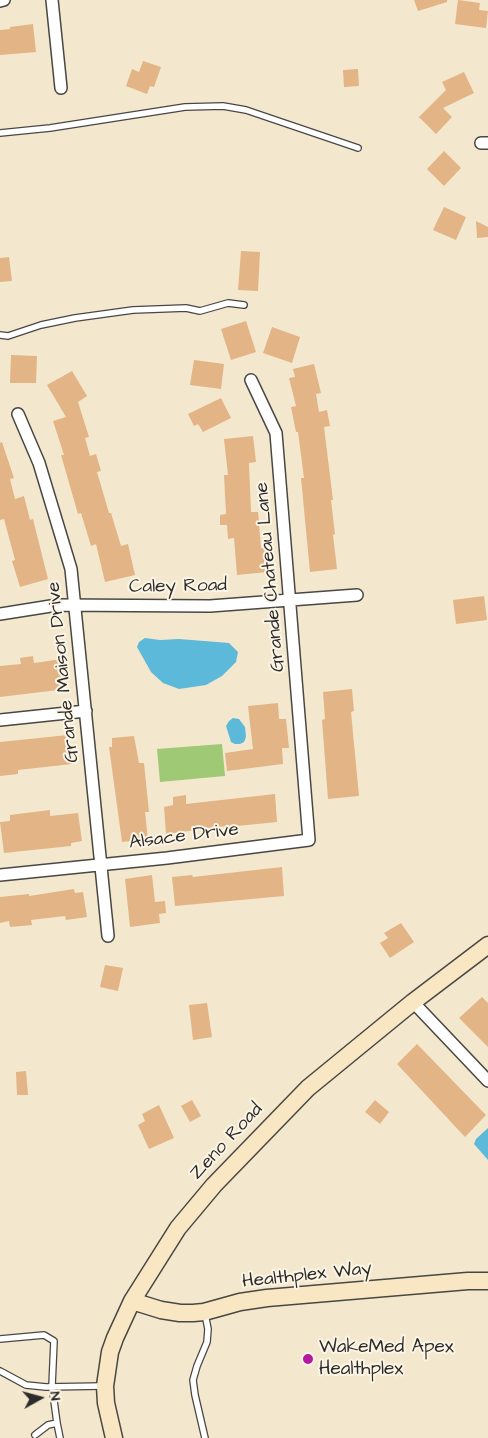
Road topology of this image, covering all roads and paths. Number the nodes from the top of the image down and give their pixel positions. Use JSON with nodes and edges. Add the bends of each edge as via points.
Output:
{"nodes":[{"id":1,"x":52,"y":0,"type":"edge"},
{"id":2,"x":61,"y":88,"type":"dead end"},
{"id":3,"x":0,"y":133,"type":"edge"},
{"id":4,"x":358,"y":148,"type":"dead end"},
{"id":5,"x":244,"y":305,"type":"dead end"},
{"id":6,"x":0,"y":335,"type":"edge"},
{"id":7,"x":251,"y":380,"type":"dead end"},
{"id":8,"x":18,"y":414,"type":"dead end"},
{"id":9,"x":357,"y":595,"type":"dead end"},
{"id":10,"x":290,"y":600,"type":"junction"},
{"id":11,"x":76,"y":605,"type":"junction"},
{"id":12,"x":0,"y":614,"type":"edge"},
{"id":13,"x":86,"y":711,"type":"junction"},
{"id":14,"x":0,"y":720,"type":"edge"},
{"id":15,"x":305,"y":777,"type":"joint"},
{"id":16,"x":101,"y":864,"type":"junction"},
{"id":17,"x":0,"y":875,"type":"edge"},
{"id":18,"x":108,"y":936,"type":"dead end"},
{"id":19,"x":488,"y":945,"type":"edge"},
{"id":20,"x":413,"y":1002,"type":"junction"},
{"id":21,"x":488,"y":1080,"type":"edge"},
{"id":22,"x":488,"y":1281,"type":"edge"},
{"id":23,"x":132,"y":1301,"type":"junction"},
{"id":24,"x":204,"y":1312,"type":"junction"},
{"id":25,"x":0,"y":1340,"type":"edge"},
{"id":26,"x":0,"y":1371,"type":"edge"},
{"id":27,"x":52,"y":1386,"type":"junction"},
{"id":28,"x":105,"y":1386,"type":"junction"},
{"id":29,"x":57,"y":1423,"type":"junction"},
{"id":30,"x":35,"y":1435,"type":"dead end"},
{"id":31,"x":60,"y":1438,"type":"edge"},
{"id":32,"x":114,"y":1438,"type":"edge"},
{"id":33,"x":205,"y":1438,"type":"edge"}],
"edges":[{"from":1,"to":2,"type":"street"},
{"from":3,"to":4,"type":"lane","via":[[185,107],[223,106],[246,110]]},
{"from":5,"to":6,"type":"lane","via":[[228,303],[200,311],[186,308],[133,310],[75,318],[8,336]]},
{"from":7,"to":10,"type":"street","name":"Grande Chateau Lane","via":[[276,433]]},
{"from":8,"to":11,"type":"street","name":"Grande Maison Drive","via":[[39,463],[67,550]]},
{"from":9,"to":10,"type":"street","name":"Caley Road"},
{"from":10,"to":11,"type":"street","name":"Caley Road","via":[[193,606]]},
{"from":10,"to":15,"type":"street","name":"Grande Chateau Lane"},
{"from":11,"to":12,"type":"street","name":"Caley Road"},
{"from":11,"to":13,"type":"street","name":"Grande Maison Drive"},
{"from":13,"to":14,"type":"street"},
{"from":13,"to":16,"type":"street","name":"Grande Maison Drive"},
{"from":15,"to":16,"type":"street","name":"Alsace Drive","via":[[309,840]]},
{"from":16,"to":17,"type":"street","name":"Alsace Drive"},
{"from":16,"to":18,"type":"street","name":"Grande Maison Drive"},
{"from":19,"to":20,"type":"street","name":"Zeno Road"},
{"from":20,"to":21,"type":"street"},
{"from":20,"to":23,"type":"street","name":"Zeno Road","via":[[297,1098],[214,1185],[178,1228]]},
{"from":22,"to":24,"type":"street","name":"Healthplex Way","via":[[267,1298]]},
{"from":23,"to":24,"type":"street","name":"Healthplex Way","via":[[180,1313]]},
{"from":23,"to":28,"type":"street","name":"Zeno Road","via":[[114,1338]]},
{"from":24,"to":33,"type":"lane","via":[[207,1342],[193,1380]]},
{"from":25,"to":27,"type":"lane","via":[[44,1335],[54,1341]]},
{"from":26,"to":27,"type":"lane","via":[[26,1385]]},
{"from":27,"to":28,"type":"lane"},
{"from":27,"to":29,"type":"lane"},
{"from":28,"to":32,"type":"street","name":"Zeno Road"},
{"from":29,"to":30,"type":"lane"},
{"from":29,"to":31,"type":"lane"}]}
